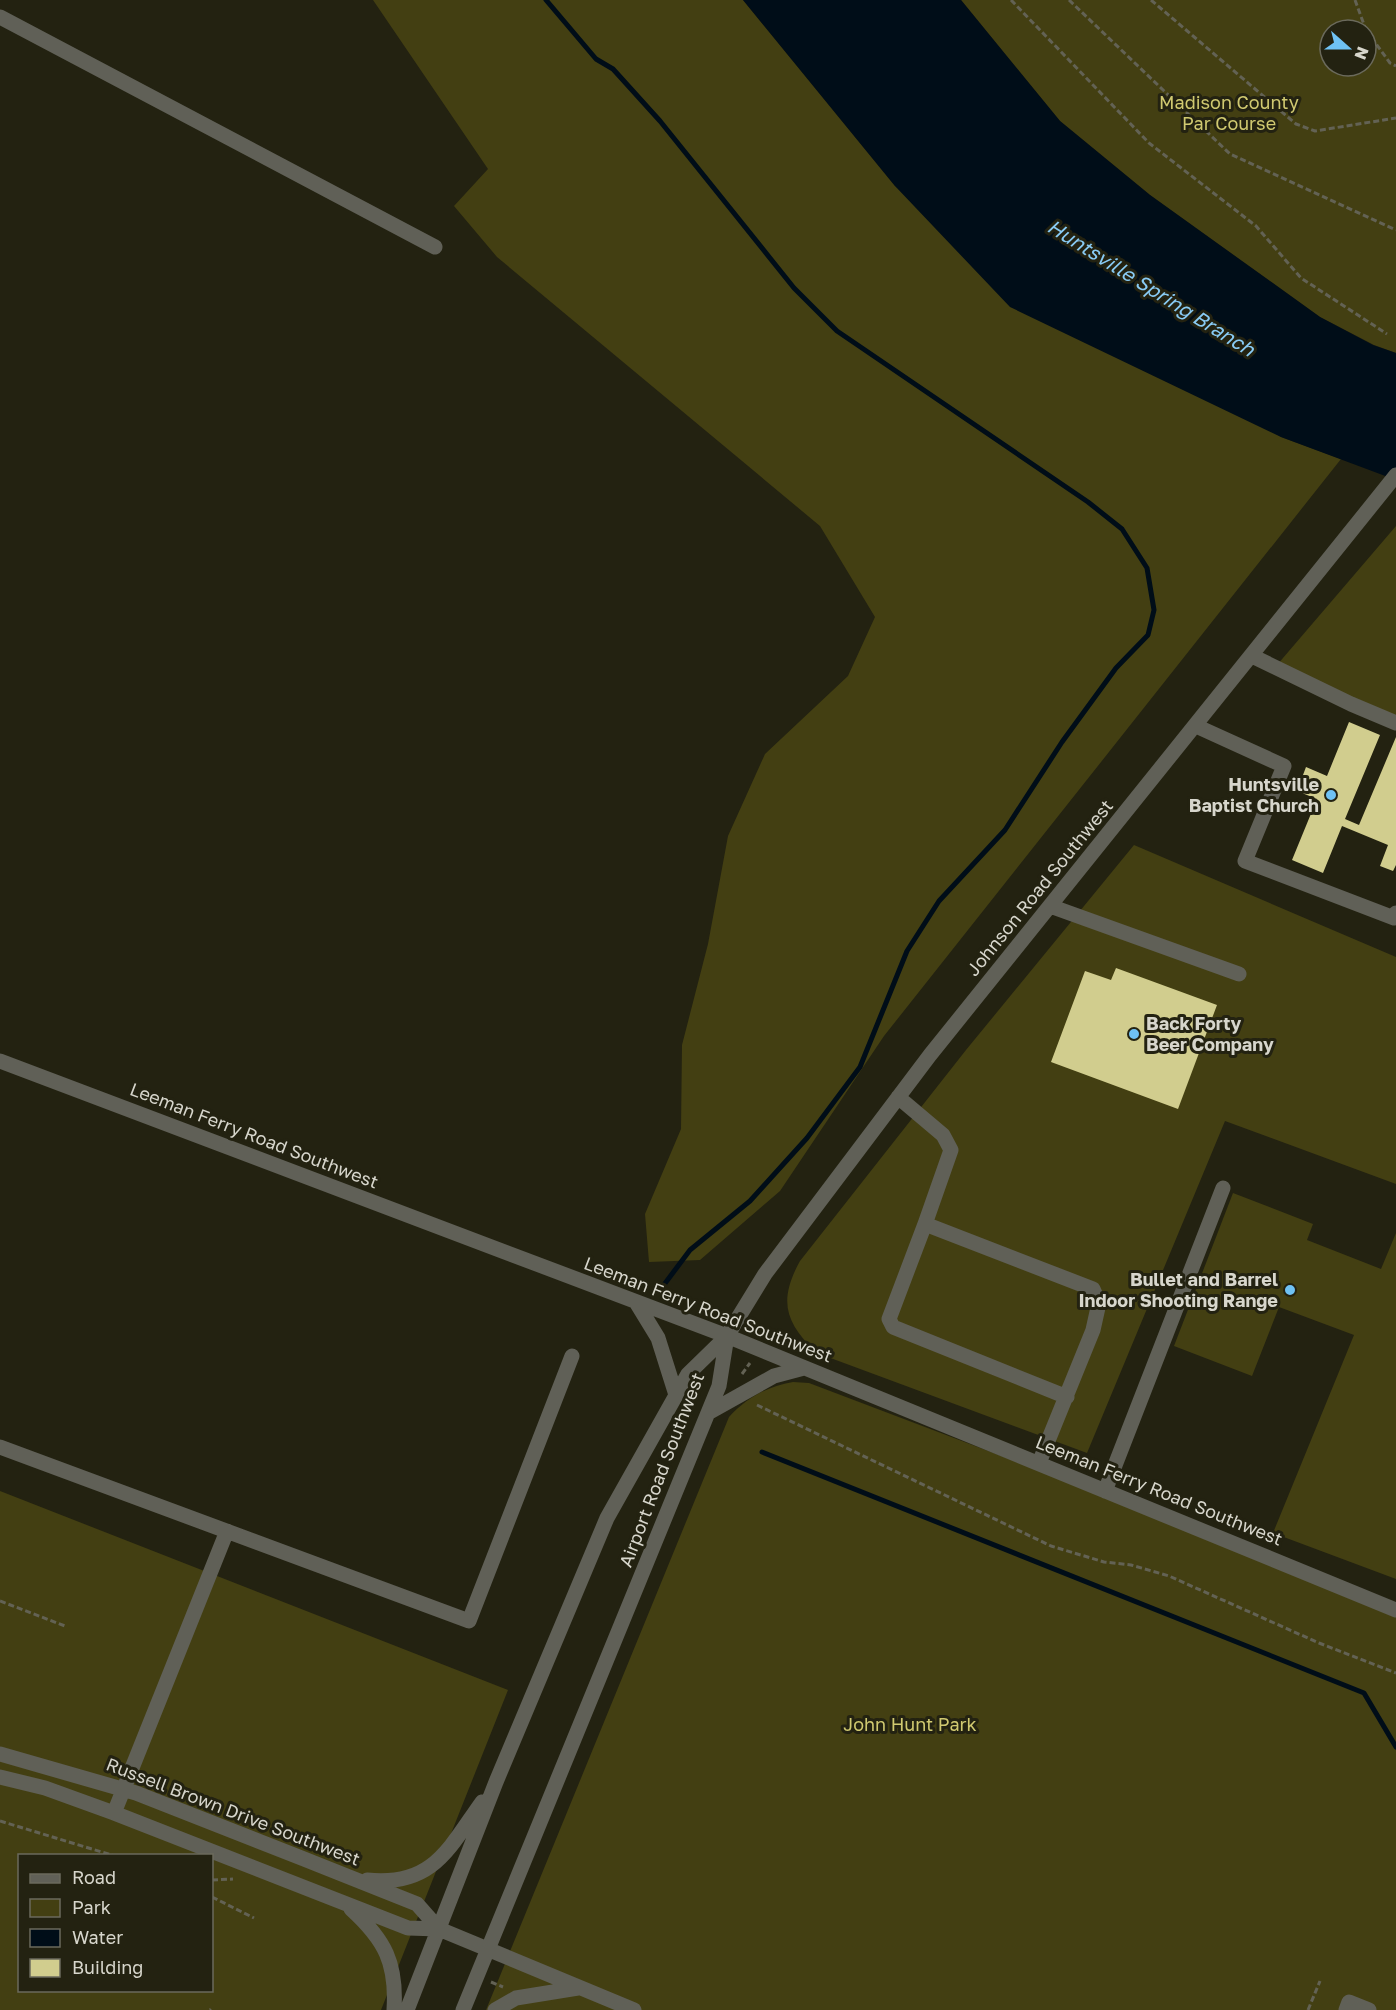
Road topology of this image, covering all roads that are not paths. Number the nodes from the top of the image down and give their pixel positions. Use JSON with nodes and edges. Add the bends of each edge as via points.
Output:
{"nodes":[{"id":1,"x":0,"y":17,"type":"edge"},
{"id":2,"x":435,"y":247,"type":"dead end"},
{"id":3,"x":1396,"y":475,"type":"edge"},
{"id":4,"x":1252,"y":656,"type":"junction"},
{"id":5,"x":1396,"y":723,"type":"edge"},
{"id":6,"x":1196,"y":726,"type":"junction"},
{"id":7,"x":1050,"y":906,"type":"junction"},
{"id":8,"x":1396,"y":914,"type":"edge"},
{"id":9,"x":1239,"y":974,"type":"dead end"},
{"id":10,"x":0,"y":1061,"type":"edge"},
{"id":11,"x":898,"y":1096,"type":"junction"},
{"id":12,"x":1223,"y":1188,"type":"dead end"},
{"id":13,"x":925,"y":1224,"type":"junction"},
{"id":14,"x":636,"y":1302,"type":"junction"},
{"id":15,"x":727,"y":1336,"type":"junction"},
{"id":16,"x":572,"y":1356,"type":"dead end"},
{"id":17,"x":804,"y":1368,"type":"junction"},
{"id":18,"x":676,"y":1395,"type":"junction"},
{"id":19,"x":1066,"y":1397,"type":"junction"},
{"id":20,"x":708,"y":1413,"type":"junction"},
{"id":21,"x":0,"y":1447,"type":"edge"},
{"id":22,"x":1039,"y":1463,"type":"junction"},
{"id":23,"x":1105,"y":1491,"type":"junction"},
{"id":24,"x":227,"y":1531,"type":"junction"},
{"id":25,"x":1396,"y":1610,"type":"edge"},
{"id":26,"x":0,"y":1754,"type":"edge"},
{"id":27,"x":0,"y":1777,"type":"edge"},
{"id":28,"x":496,"y":1782,"type":"junction"},
{"id":29,"x":123,"y":1790,"type":"junction"},
{"id":30,"x":114,"y":1813,"type":"junction"},
{"id":31,"x":353,"y":1879,"type":"junction"},
{"id":32,"x":344,"y":1903,"type":"junction"},
{"id":33,"x":439,"y":1929,"type":"junction"},
{"id":34,"x":488,"y":1949,"type":"junction"},
{"id":35,"x":581,"y":1988,"type":"junction"},
{"id":36,"x":394,"y":2010,"type":"edge"},
{"id":37,"x":407,"y":2010,"type":"edge"},
{"id":38,"x":464,"y":2010,"type":"edge"},
{"id":39,"x":495,"y":2010,"type":"edge"},
{"id":40,"x":634,"y":2010,"type":"edge"},
{"id":41,"x":1346,"y":2010,"type":"edge"},
{"id":42,"x":1369,"y":2010,"type":"edge"}],
"edges":[{"from":1,"to":2,"type":"street"},
{"from":3,"to":4,"type":"street","name":"Johnson Road Southwest"},
{"from":4,"to":5,"type":"street"},
{"from":4,"to":6,"type":"street","name":"Johnson Road Southwest"},
{"from":6,"to":7,"type":"street","name":"Johnson Road Southwest"},
{"from":6,"to":8,"type":"street","via":[[1284,766],[1245,861],[1394,918]]},
{"from":7,"to":9,"type":"street"},
{"from":7,"to":11,"type":"street","name":"Johnson Road Southwest"},
{"from":10,"to":14,"type":"street","name":"Leeman Ferry Road Southwest"},
{"from":11,"to":13,"type":"street","via":[[943,1135],[951,1150]]},
{"from":11,"to":15,"type":"street","name":"Johnson Road Southwest","via":[[765,1274]]},
{"from":12,"to":23,"type":"street"},
{"from":13,"to":19,"type":"street","via":[[1093,1289],[1099,1303],[1093,1330]]},
{"from":13,"to":19,"type":"street","via":[[889,1319],[893,1327]]},
{"from":14,"to":15,"type":"street","name":"Leeman Ferry Road Southwest"},
{"from":14,"to":18,"type":"street","via":[[658,1338]]},
{"from":15,"to":17,"type":"street","name":"Leeman Ferry Road Southwest"},
{"from":15,"to":18,"type":"street","name":"Airport Road Southwest","via":[[688,1374]]},
{"from":15,"to":20,"type":"street","name":"Airport Road Southwest","via":[[719,1386]]},
{"from":16,"to":24,"type":"street","via":[[469,1621]]},
{"from":17,"to":20,"type":"street","via":[[764,1381]]},
{"from":17,"to":22,"type":"street","name":"Leeman Ferry Road Southwest"},
{"from":18,"to":28,"type":"street","name":"Airport Road Southwest","via":[[607,1518]]},
{"from":19,"to":22,"type":"street"},
{"from":20,"to":34,"type":"street","name":"Airport Road Southwest"},
{"from":21,"to":24,"type":"street"},
{"from":22,"to":23,"type":"street","name":"Leeman Ferry Road Southwest"},
{"from":23,"to":25,"type":"street","name":"Leeman Ferry Road Southwest"},
{"from":24,"to":29,"type":"street"},
{"from":26,"to":29,"type":"street","name":"Russell Brown Drive Southwest"},
{"from":27,"to":30,"type":"street","name":"Russell Brown Drive Southwest","via":[[45,1788]]},
{"from":28,"to":31,"type":"street","via":[[448,1852],[429,1868],[382,1882]]},
{"from":28,"to":33,"type":"street","name":"Airport Road Southwest"},
{"from":29,"to":30,"type":"street"},
{"from":29,"to":31,"type":"street","name":"Russell Brown Drive Southwest"},
{"from":30,"to":32,"type":"street","name":"Russell Brown Drive Southwest"},
{"from":31,"to":33,"type":"street","name":"Russell Brown Drive Southwest","via":[[417,1904]]},
{"from":32,"to":33,"type":"street","name":"Russell Brown Drive Southwest","via":[[408,1928]]},
{"from":32,"to":36,"type":"street","via":[[383,1944],[396,1986]]},
{"from":33,"to":34,"type":"street","name":"Russell Brown Drive Southwest"},
{"from":33,"to":37,"type":"street","name":"Airport Road Southwest"},
{"from":34,"to":35,"type":"street","name":"Russell Brown Drive Southwest"},
{"from":34,"to":38,"type":"street","name":"Airport Road Southwest"},
{"from":35,"to":39,"type":"street","via":[[516,1998]]},
{"from":35,"to":40,"type":"street","name":"Russell Brown Drive Southwest"},
{"from":41,"to":42,"type":"street","via":[[1349,2002]]}]}
